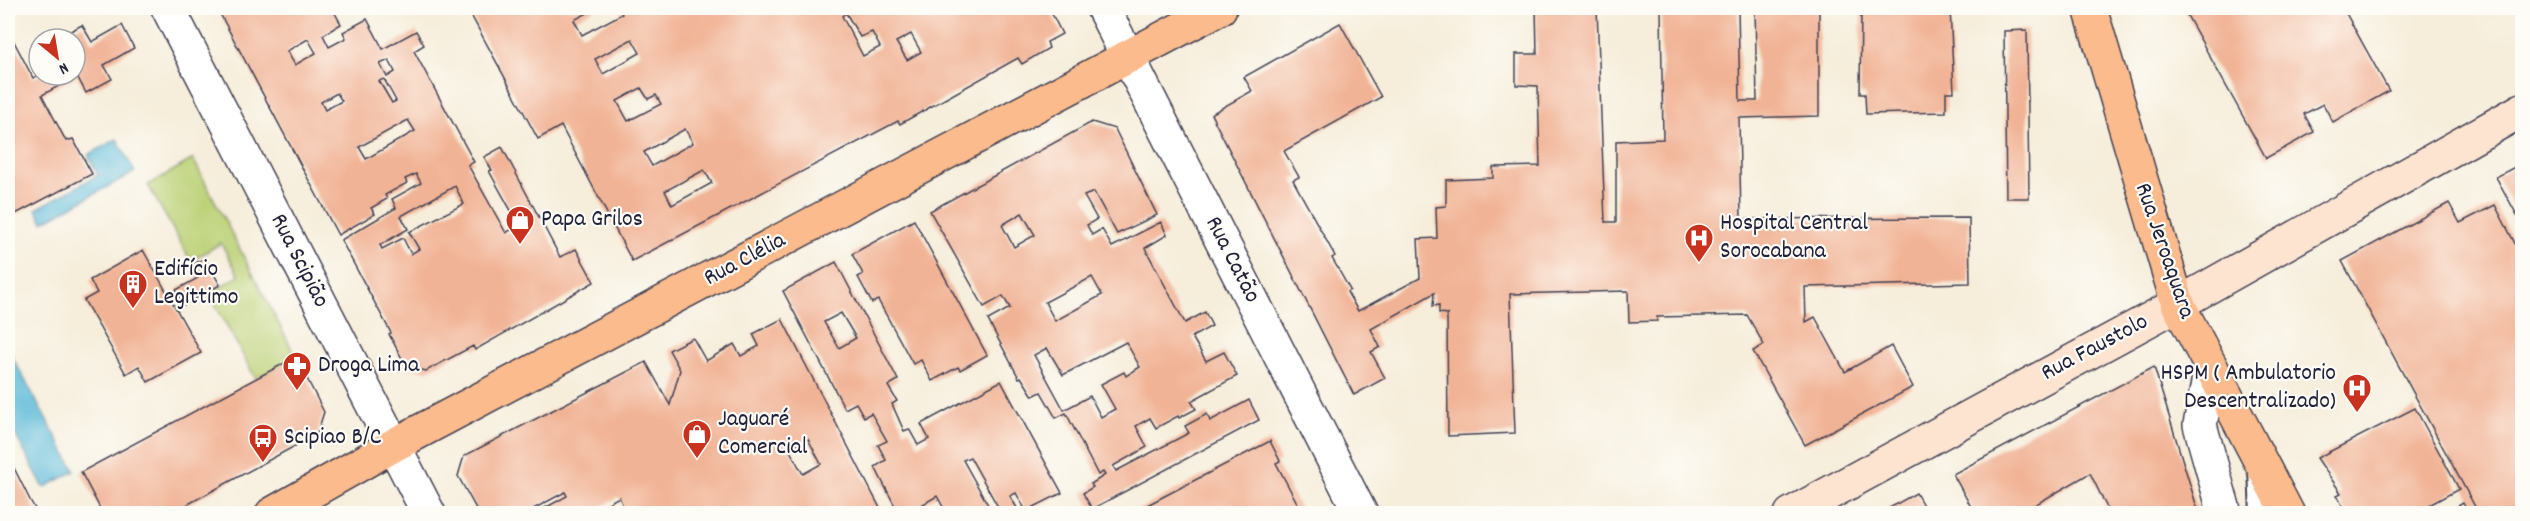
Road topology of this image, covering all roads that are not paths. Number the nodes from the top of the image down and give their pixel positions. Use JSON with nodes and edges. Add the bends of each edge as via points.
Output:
{"nodes":[{"id":1,"x":168,"y":8,"type":"edge"},
{"id":2,"x":1103,"y":8,"type":"edge"},
{"id":3,"x":1220,"y":8,"type":"edge"},
{"id":4,"x":2090,"y":8,"type":"edge"},
{"id":5,"x":1128,"y":57,"type":"junction"},
{"id":6,"x":2523,"y":110,"type":"edge"},
{"id":7,"x":2178,"y":304,"type":"junction"},
{"id":8,"x":2211,"y":366,"type":"junction"},
{"id":9,"x":394,"y":445,"type":"junction"},
{"id":10,"x":2260,"y":461,"type":"junction"},
{"id":11,"x":272,"y":513,"type":"edge"},
{"id":12,"x":429,"y":513,"type":"edge"},
{"id":13,"x":1361,"y":513,"type":"edge"},
{"id":14,"x":1791,"y":513,"type":"edge"},
{"id":15,"x":2225,"y":513,"type":"edge"},
{"id":16,"x":2262,"y":513,"type":"edge"},
{"id":17,"x":2288,"y":513,"type":"edge"}],
"edges":[{"from":1,"to":9,"type":"street","name":"Rua Scipião"},
{"from":2,"to":5,"type":"street","name":"Rua Catão"},
{"from":3,"to":5,"type":"main road","name":"Rua Clélia"},
{"from":4,"to":7,"type":"main road","name":"Rua Jeroaquara"},
{"from":5,"to":9,"type":"main road","name":"Rua Clélia"},
{"from":5,"to":13,"type":"street","name":"Rua Catão"},
{"from":6,"to":7,"type":"street","name":"Rua Faustolo"},
{"from":7,"to":8,"type":"main road","name":"Rua Jeroaquara"},
{"from":7,"to":14,"type":"street","name":"Rua Faustolo"},
{"from":8,"to":10,"type":"main road","name":"Rua Jeroaquara"},
{"from":8,"to":15,"type":"street","via":[[2200,425]]},
{"from":9,"to":11,"type":"main road","name":"Rua Clélia"},
{"from":9,"to":12,"type":"street","name":"Rua Scipião"},
{"from":10,"to":16,"type":"lane"},
{"from":10,"to":17,"type":"main road","name":"Rua Jeroaquara"}]}
